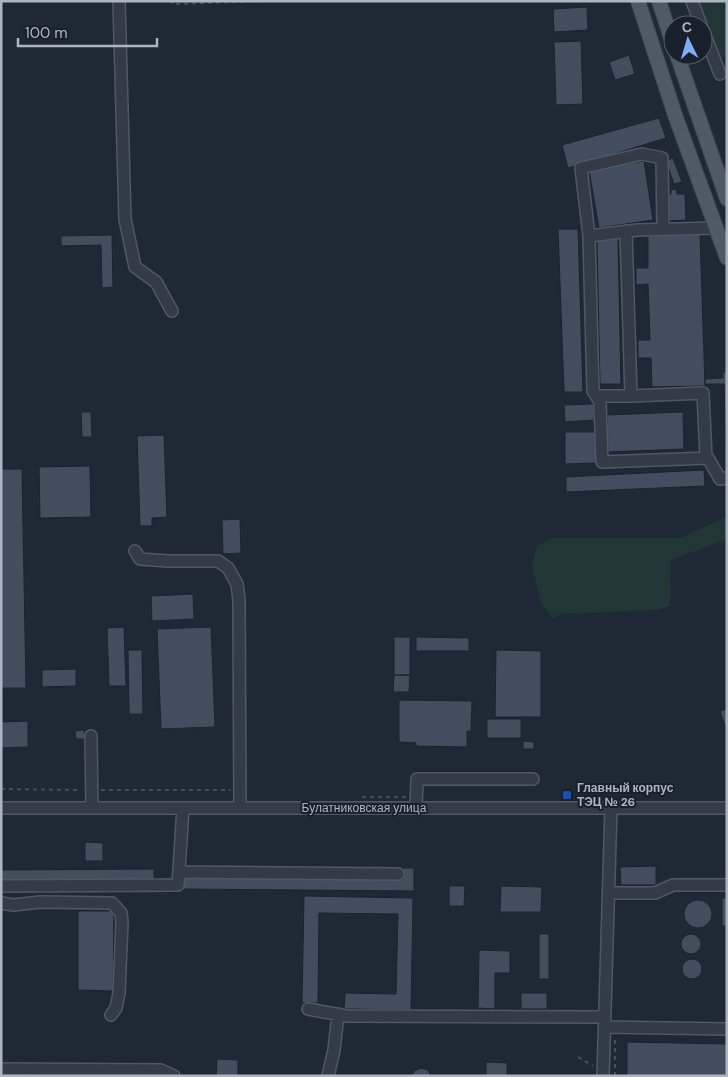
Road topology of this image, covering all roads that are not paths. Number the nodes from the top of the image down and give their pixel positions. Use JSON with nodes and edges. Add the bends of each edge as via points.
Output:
{"nodes":[{"id":1,"x":119,"y":1,"type":"edge"},
{"id":2,"x":638,"y":1,"type":"edge"},
{"id":3,"x":659,"y":1,"type":"edge"},
{"id":4,"x":692,"y":1,"type":"edge"},
{"id":5,"x":664,"y":15,"type":"edge"},
{"id":6,"x":697,"y":15,"type":"edge"},
{"id":7,"x":713,"y":56,"type":"edge"},
{"id":8,"x":680,"y":65,"type":"edge"},
{"id":9,"x":720,"y":74,"type":"dead end"},
{"id":10,"x":727,"y":200,"type":"edge"},
{"id":11,"x":716,"y":228,"type":"junction"},
{"id":12,"x":663,"y":230,"type":"junction"},
{"id":13,"x":626,"y":232,"type":"junction"},
{"id":14,"x":589,"y":236,"type":"junction"},
{"id":15,"x":727,"y":258,"type":"edge"},
{"id":16,"x":172,"y":311,"type":"dead end"},
{"id":17,"x":597,"y":396,"type":"junction"},
{"id":18,"x":631,"y":396,"type":"junction"},
{"id":19,"x":706,"y":458,"type":"junction"},
{"id":20,"x":727,"y":478,"type":"edge"},
{"id":21,"x":135,"y":552,"type":"dead end"},
{"id":22,"x":91,"y":736,"type":"dead end"},
{"id":23,"x":533,"y":780,"type":"dead end"},
{"id":24,"x":1,"y":808,"type":"edge"},
{"id":25,"x":92,"y":808,"type":"junction"},
{"id":26,"x":183,"y":808,"type":"junction"},
{"id":27,"x":240,"y":808,"type":"junction"},
{"id":28,"x":416,"y":808,"type":"junction"},
{"id":29,"x":611,"y":808,"type":"junction"},
{"id":30,"x":727,"y":808,"type":"edge"},
{"id":31,"x":179,"y":872,"type":"junction"},
{"id":32,"x":398,"y":874,"type":"dead end"},
{"id":33,"x":727,"y":885,"type":"edge"},
{"id":34,"x":1,"y":886,"type":"edge"},
{"id":35,"x":608,"y":893,"type":"junction"},
{"id":36,"x":1,"y":903,"type":"edge"},
{"id":37,"x":308,"y":1009,"type":"dead end"},
{"id":38,"x":338,"y":1014,"type":"junction"},
{"id":39,"x":111,"y":1015,"type":"dead end"},
{"id":40,"x":604,"y":1022,"type":"junction"},
{"id":41,"x":727,"y":1029,"type":"edge"},
{"id":42,"x":1,"y":1069,"type":"edge"},
{"id":43,"x":600,"y":1072,"type":"edge"},
{"id":44,"x":174,"y":1076,"type":"edge"},
{"id":45,"x":328,"y":1076,"type":"edge"}],
"edges":[{"from":1,"to":16,"type":"street","via":[[125,219],[135,267],[156,282]]},
{"from":2,"to":11,"type":"main road","via":[[674,115]]},
{"from":3,"to":5,"type":"main road"},
{"from":4,"to":6,"type":"street"},
{"from":7,"to":9,"type":"street"},
{"from":8,"to":10,"type":"main road"},
{"from":11,"to":12,"type":"street"},
{"from":11,"to":15,"type":"main road"},
{"from":12,"to":13,"type":"street"},
{"from":12,"to":14,"type":"street","via":[[662,158],[642,154],[581,168]]},
{"from":13,"to":14,"type":"street"},
{"from":13,"to":18,"type":"street"},
{"from":14,"to":17,"type":"street","via":[[593,391]]},
{"from":17,"to":18,"type":"street"},
{"from":17,"to":19,"type":"street","via":[[600,402],[602,462]]},
{"from":18,"to":19,"type":"street","via":[[704,393]]},
{"from":19,"to":20,"type":"street","via":[[720,479]]},
{"from":21,"to":27,"type":"street","via":[[140,559],[218,561],[228,568],[237,584]]},
{"from":22,"to":25,"type":"street"},
{"from":23,"to":28,"type":"street","via":[[417,779]]},
{"from":24,"to":25,"type":"street","name":"Булатниковская улица"},
{"from":25,"to":26,"type":"street","name":"Булатниковская улица"},
{"from":26,"to":27,"type":"street","name":"Булатниковская улица"},
{"from":26,"to":31,"type":"street"},
{"from":27,"to":28,"type":"street","name":"Булатниковская улица"},
{"from":28,"to":29,"type":"street","name":"Булатниковская улица"},
{"from":29,"to":30,"type":"street","name":"Булатниковская улица"},
{"from":29,"to":35,"type":"street"},
{"from":31,"to":32,"type":"street"},
{"from":31,"to":34,"type":"street","via":[[178,885]]},
{"from":33,"to":35,"type":"street","via":[[673,884],[655,893]]},
{"from":35,"to":40,"type":"street"},
{"from":36,"to":39,"type":"street","via":[[112,903],[121,913],[122,922],[119,993]]},
{"from":37,"to":38,"type":"street"},
{"from":38,"to":40,"type":"street"},
{"from":38,"to":45,"type":"street"},
{"from":40,"to":41,"type":"street"},
{"from":40,"to":43,"type":"street"},
{"from":42,"to":44,"type":"street","via":[[161,1070]]}]}
